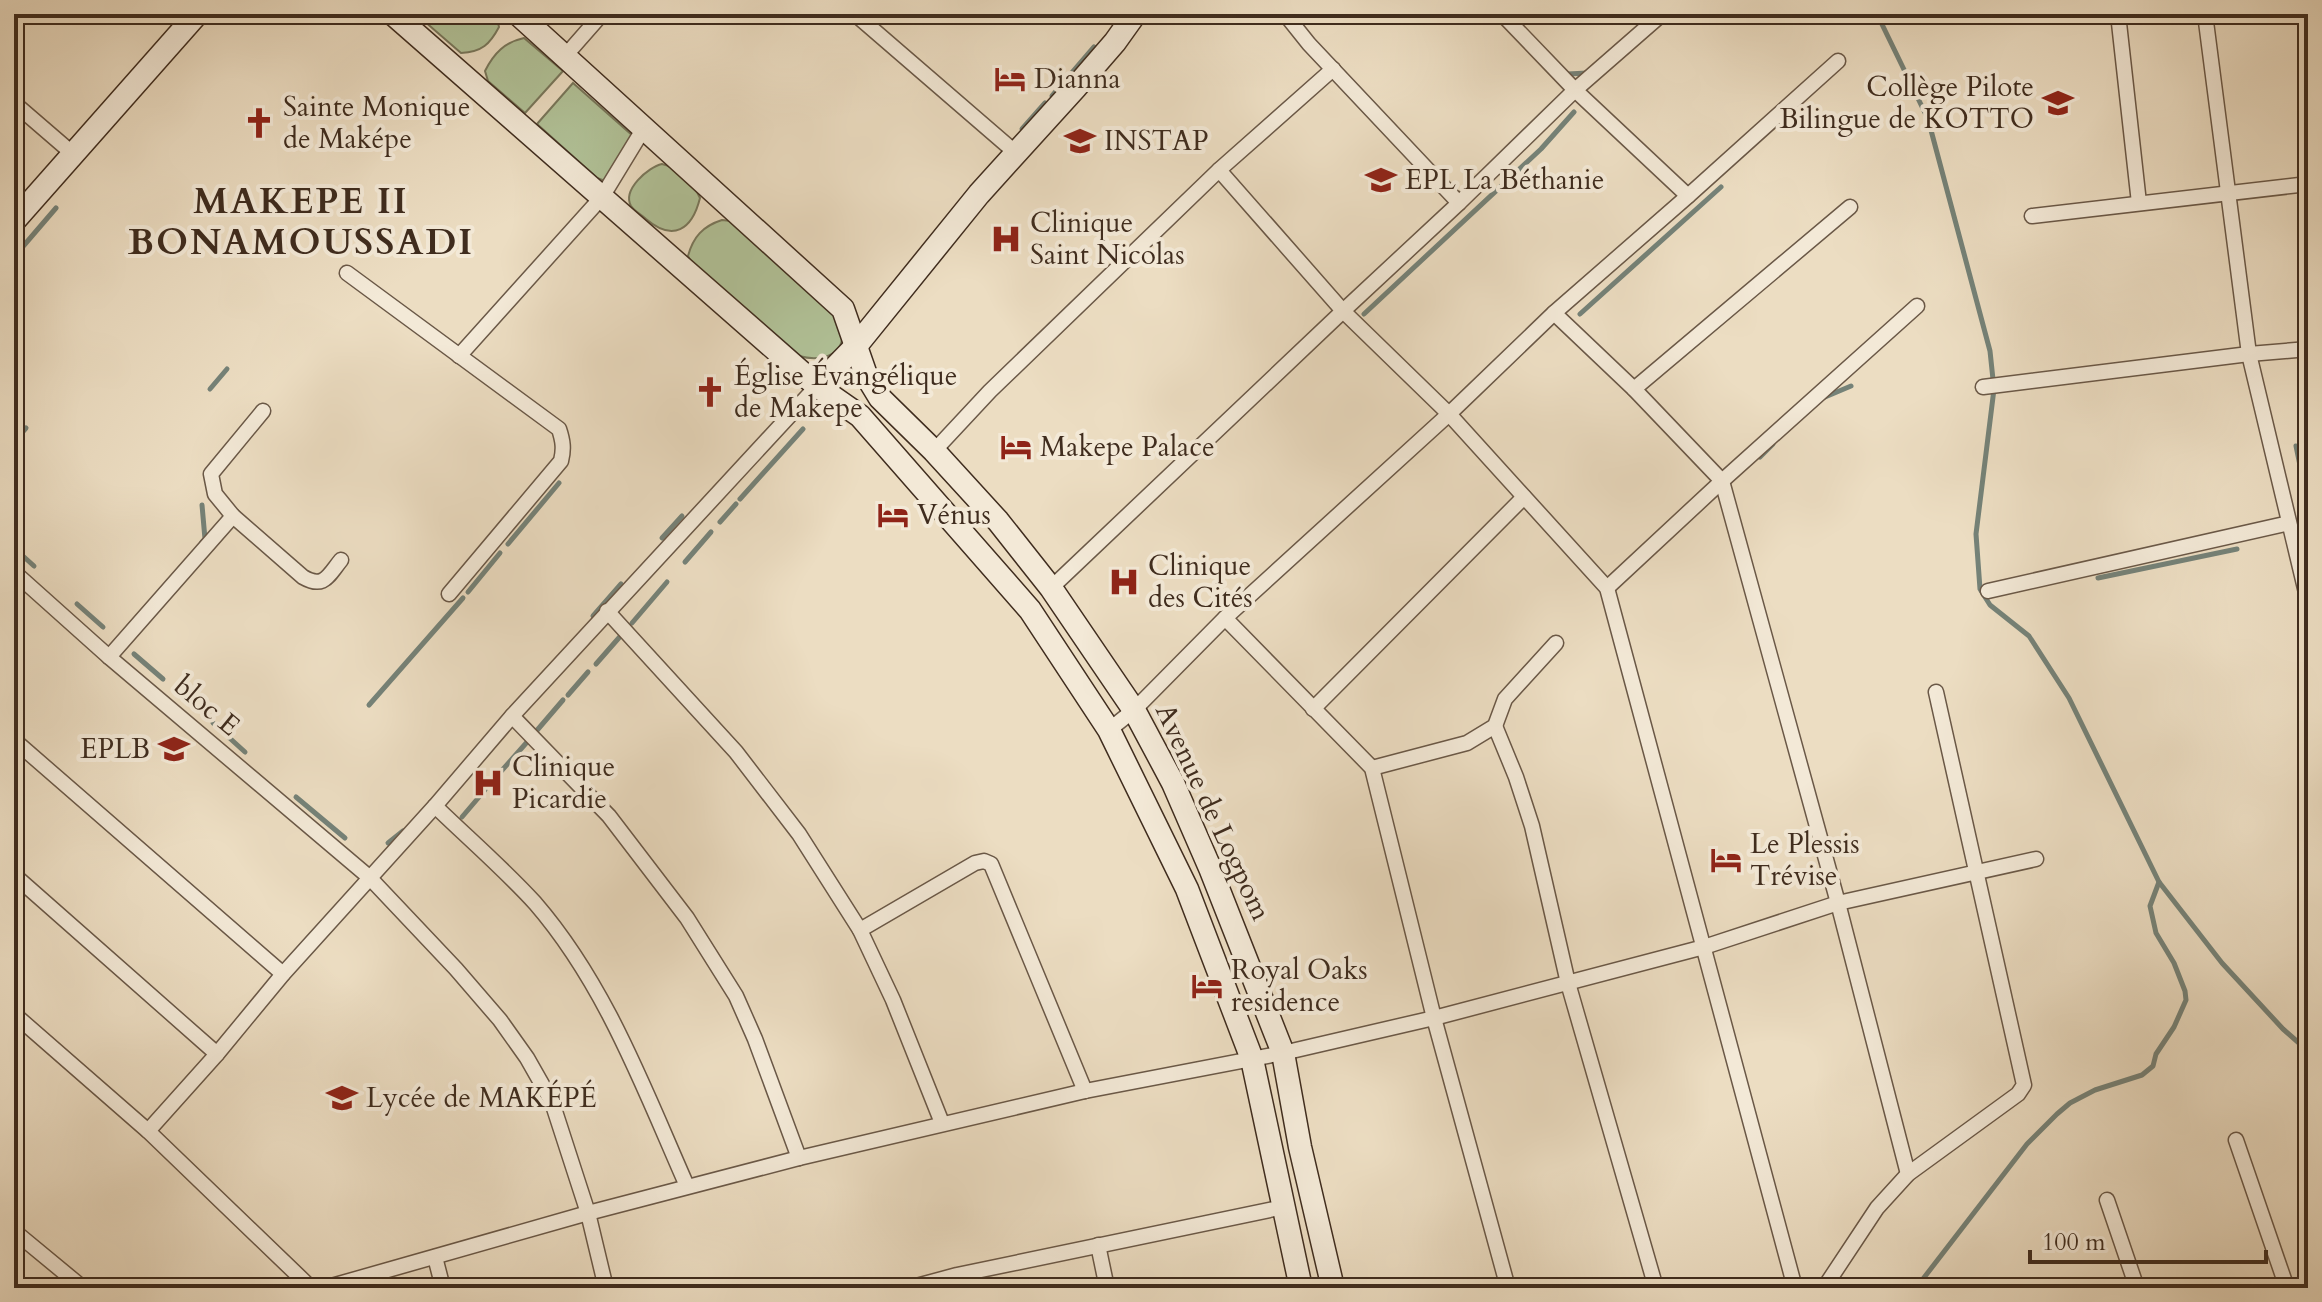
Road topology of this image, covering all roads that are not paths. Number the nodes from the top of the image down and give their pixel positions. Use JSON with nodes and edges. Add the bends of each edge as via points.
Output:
{"nodes":[{"id":1,"x":197,"y":14,"type":"edge"},
{"id":2,"x":393,"y":14,"type":"edge"},
{"id":3,"x":518,"y":14,"type":"edge"},
{"id":4,"x":602,"y":14,"type":"edge"},
{"id":5,"x":855,"y":14,"type":"edge"},
{"id":6,"x":1135,"y":14,"type":"edge"},
{"id":7,"x":1285,"y":14,"type":"edge"},
{"id":8,"x":1502,"y":14,"type":"edge"},
{"id":9,"x":1662,"y":14,"type":"edge"},
{"id":10,"x":2118,"y":14,"type":"edge"},
{"id":11,"x":2205,"y":14,"type":"edge"},
{"id":12,"x":566,"y":55,"type":"junction"},
{"id":13,"x":1838,"y":61,"type":"dead end"},
{"id":14,"x":1333,"y":69,"type":"junction"},
{"id":15,"x":1575,"y":90,"type":"junction"},
{"id":16,"x":14,"y":103,"type":"edge"},
{"id":17,"x":644,"y":128,"type":"junction"},
{"id":18,"x":72,"y":153,"type":"junction"},
{"id":19,"x":1016,"y":153,"type":"junction"},
{"id":20,"x":1219,"y":170,"type":"junction"},
{"id":21,"x":2308,"y":184,"type":"edge"},
{"id":22,"x":2229,"y":192,"type":"junction"},
{"id":23,"x":1688,"y":196,"type":"junction"},
{"id":24,"x":602,"y":197,"type":"junction"},
{"id":25,"x":1459,"y":203,"type":"junction"},
{"id":26,"x":2139,"y":203,"type":"junction"},
{"id":27,"x":1850,"y":207,"type":"dead end"},
{"id":28,"x":2032,"y":216,"type":"dead end"},
{"id":29,"x":14,"y":221,"type":"edge"},
{"id":30,"x":347,"y":273,"type":"dead end"},
{"id":31,"x":1917,"y":306,"type":"dead end"},
{"id":32,"x":1343,"y":311,"type":"junction"},
{"id":33,"x":1554,"y":313,"type":"junction"},
{"id":34,"x":856,"y":346,"type":"junction"},
{"id":35,"x":2308,"y":349,"type":"edge"},
{"id":36,"x":2249,"y":354,"type":"junction"},
{"id":37,"x":459,"y":356,"type":"junction"},
{"id":38,"x":817,"y":386,"type":"junction"},
{"id":39,"x":1983,"y":387,"type":"dead end"},
{"id":40,"x":1634,"y":389,"type":"junction"},
{"id":41,"x":263,"y":411,"type":"dead end"},
{"id":42,"x":1449,"y":414,"type":"junction"},
{"id":43,"x":934,"y":451,"type":"junction"},
{"id":44,"x":1722,"y":481,"type":"junction"},
{"id":45,"x":1524,"y":497,"type":"junction"},
{"id":46,"x":233,"y":516,"type":"junction"},
{"id":47,"x":2289,"y":523,"type":"junction"},
{"id":48,"x":341,"y":560,"type":"dead end"},
{"id":49,"x":14,"y":572,"type":"edge"},
{"id":50,"x":1051,"y":588,"type":"junction"},
{"id":51,"x":1607,"y":588,"type":"junction"},
{"id":52,"x":1988,"y":591,"type":"dead end"},
{"id":53,"x":449,"y":594,"type":"dead end"},
{"id":54,"x":2308,"y":601,"type":"edge"},
{"id":55,"x":607,"y":611,"type":"junction"},
{"id":56,"x":1225,"y":618,"type":"junction"},
{"id":57,"x":1556,"y":643,"type":"dead end"},
{"id":58,"x":109,"y":657,"type":"junction"},
{"id":59,"x":1936,"y":692,"type":"dead end"},
{"id":60,"x":1313,"y":709,"type":"junction"},
{"id":61,"x":1134,"y":710,"type":"junction"},
{"id":62,"x":512,"y":716,"type":"junction"},
{"id":63,"x":1495,"y":726,"type":"junction"},
{"id":64,"x":1109,"y":730,"type":"junction"},
{"id":65,"x":14,"y":740,"type":"edge"},
{"id":66,"x":1372,"y":768,"type":"junction"},
{"id":67,"x":435,"y":806,"type":"junction"},
{"id":68,"x":2036,"y":859,"type":"dead end"},
{"id":69,"x":1976,"y":872,"type":"junction"},
{"id":70,"x":14,"y":875,"type":"edge"},
{"id":71,"x":369,"y":877,"type":"junction"},
{"id":72,"x":1838,"y":903,"type":"junction"},
{"id":73,"x":860,"y":930,"type":"junction"},
{"id":74,"x":1704,"y":947,"type":"junction"},
{"id":75,"x":283,"y":974,"type":"junction"},
{"id":76,"x":1568,"y":983,"type":"junction"},
{"id":77,"x":14,"y":1014,"type":"edge"},
{"id":78,"x":1434,"y":1018,"type":"junction"},
{"id":79,"x":1283,"y":1053,"type":"junction"},
{"id":80,"x":217,"y":1054,"type":"junction"},
{"id":81,"x":1252,"y":1059,"type":"junction"},
{"id":82,"x":1085,"y":1091,"type":"junction"},
{"id":83,"x":942,"y":1123,"type":"junction"},
{"id":84,"x":148,"y":1131,"type":"junction"},
{"id":85,"x":2236,"y":1140,"type":"dead end"},
{"id":86,"x":799,"y":1158,"type":"junction"},
{"id":87,"x":1908,"y":1174,"type":"junction"},
{"id":88,"x":687,"y":1186,"type":"junction"},
{"id":89,"x":2107,"y":1200,"type":"dead end"},
{"id":90,"x":1284,"y":1207,"type":"junction"},
{"id":91,"x":588,"y":1213,"type":"junction"},
{"id":92,"x":14,"y":1231,"type":"edge"},
{"id":93,"x":1098,"y":1245,"type":"junction"},
{"id":94,"x":435,"y":1257,"type":"junction"},
{"id":95,"x":958,"y":1281,"type":"edge"},
{"id":96,"x":83,"y":1288,"type":"edge"},
{"id":97,"x":317,"y":1288,"type":"edge"},
{"id":98,"x":443,"y":1288,"type":"edge"},
{"id":99,"x":606,"y":1288,"type":"edge"},
{"id":100,"x":909,"y":1288,"type":"edge"},
{"id":101,"x":1107,"y":1288,"type":"edge"},
{"id":102,"x":1301,"y":1288,"type":"edge"},
{"id":103,"x":1333,"y":1288,"type":"edge"},
{"id":104,"x":1508,"y":1288,"type":"edge"},
{"id":105,"x":1656,"y":1288,"type":"edge"},
{"id":106,"x":1795,"y":1288,"type":"edge"},
{"id":107,"x":1824,"y":1288,"type":"edge"},
{"id":108,"x":2137,"y":1288,"type":"edge"},
{"id":109,"x":2287,"y":1288,"type":"edge"}],
"edges":[{"from":1,"to":18,"type":"main road"},
{"from":2,"to":24,"type":"main road","name":"Avenue de Logpom"},
{"from":3,"to":12,"type":"main road","name":"Avenue de Logpom"},
{"from":4,"to":12,"type":"street"},
{"from":5,"to":19,"type":"street"},
{"from":6,"to":19,"type":"main road"},
{"from":7,"to":14,"type":"street"},
{"from":8,"to":15,"type":"street"},
{"from":9,"to":15,"type":"street"},
{"from":10,"to":26,"type":"street"},
{"from":11,"to":22,"type":"street"},
{"from":12,"to":17,"type":"main road","name":"Avenue de Logpom"},
{"from":13,"to":23,"type":"street"},
{"from":14,"to":20,"type":"street"},
{"from":14,"to":25,"type":"street"},
{"from":15,"to":23,"type":"street"},
{"from":15,"to":25,"type":"street"},
{"from":16,"to":18,"type":"street"},
{"from":17,"to":24,"type":"street"},
{"from":17,"to":34,"type":"main road","name":"Avenue de Logpom","via":[[843,309]]},
{"from":18,"to":29,"type":"main road"},
{"from":19,"to":34,"type":"main road"},
{"from":20,"to":32,"type":"street"},
{"from":20,"to":43,"type":"street"},
{"from":21,"to":22,"type":"street"},
{"from":22,"to":26,"type":"street"},
{"from":22,"to":36,"type":"street"},
{"from":23,"to":33,"type":"street"},
{"from":24,"to":37,"type":"street"},
{"from":24,"to":38,"type":"main road","name":"Avenue de Logpom"},
{"from":25,"to":32,"type":"street"},
{"from":26,"to":28,"type":"street"},
{"from":27,"to":40,"type":"street"},
{"from":30,"to":37,"type":"street"},
{"from":31,"to":44,"type":"street"},
{"from":32,"to":42,"type":"street"},
{"from":32,"to":50,"type":"street"},
{"from":33,"to":40,"type":"street"},
{"from":33,"to":42,"type":"street"},
{"from":34,"to":38,"type":"main road"},
{"from":34,"to":43,"type":"main road","name":"Avenue de Logpom","via":[[880,398]]},
{"from":35,"to":36,"type":"street"},
{"from":36,"to":39,"type":"street"},
{"from":36,"to":47,"type":"street"},
{"from":37,"to":53,"type":"street","via":[[559,429],[563,449],[561,461]]},
{"from":38,"to":55,"type":"street"},
{"from":38,"to":64,"type":"main road","name":"Avenue de Logpom","via":[[860,416],[1030,610]]},
{"from":40,"to":44,"type":"street"},
{"from":41,"to":46,"type":"street","via":[[211,474],[215,494]]},
{"from":42,"to":45,"type":"street"},
{"from":42,"to":56,"type":"street"},
{"from":43,"to":50,"type":"main road","name":"Avenue de Logpom"},
{"from":44,"to":51,"type":"street"},
{"from":44,"to":72,"type":"street"},
{"from":45,"to":51,"type":"street"},
{"from":45,"to":60,"type":"street"},
{"from":46,"to":48,"type":"street","via":[[314,583],[325,580]]},
{"from":46,"to":58,"type":"street"},
{"from":47,"to":52,"type":"street"},
{"from":47,"to":54,"type":"street"},
{"from":49,"to":58,"type":"street","name":"bloc E"},
{"from":50,"to":61,"type":"main road","name":"Avenue de Logpom"},
{"from":51,"to":74,"type":"street"},
{"from":55,"to":62,"type":"street"},
{"from":55,"to":73,"type":"street","via":[[736,752],[799,834]]},
{"from":56,"to":60,"type":"street"},
{"from":56,"to":61,"type":"street"},
{"from":57,"to":63,"type":"street","via":[[1505,699]]},
{"from":58,"to":71,"type":"street","name":"bloc E"},
{"from":59,"to":69,"type":"street"},
{"from":60,"to":66,"type":"street"},
{"from":61,"to":64,"type":"street"},
{"from":61,"to":79,"type":"main road","name":"Avenue de Logpom","via":[[1210,868]]},
{"from":62,"to":67,"type":"street"},
{"from":62,"to":86,"type":"street","via":[[609,816],[687,918],[736,996]]},
{"from":63,"to":66,"type":"street","via":[[1467,743]]},
{"from":63,"to":76,"type":"street","via":[[1532,826]]},
{"from":64,"to":81,"type":"main road","name":"Avenue de Logpom","via":[[1187,889]]},
{"from":65,"to":75,"type":"street"},
{"from":66,"to":78,"type":"street"},
{"from":67,"to":71,"type":"street"},
{"from":67,"to":88,"type":"street","via":[[535,903],[566,944],[626,1047]]},
{"from":68,"to":69,"type":"street"},
{"from":69,"to":72,"type":"street"},
{"from":69,"to":87,"type":"street","via":[[2024,1085]]},
{"from":70,"to":80,"type":"street"},
{"from":71,"to":75,"type":"street"},
{"from":71,"to":91,"type":"street","name":"bloc E","via":[[456,969],[527,1058],[552,1102]]},
{"from":72,"to":74,"type":"street"},
{"from":72,"to":87,"type":"street"},
{"from":73,"to":82,"type":"street","via":[[975,863],[991,864]]},
{"from":73,"to":83,"type":"street"},
{"from":74,"to":76,"type":"street"},
{"from":74,"to":106,"type":"street"},
{"from":75,"to":80,"type":"street"},
{"from":76,"to":78,"type":"street"},
{"from":76,"to":105,"type":"street"},
{"from":77,"to":84,"type":"street"},
{"from":78,"to":79,"type":"street"},
{"from":78,"to":104,"type":"street"},
{"from":79,"to":81,"type":"street"},
{"from":79,"to":103,"type":"main road","name":"Avenue de Logpom"},
{"from":80,"to":84,"type":"street"},
{"from":81,"to":82,"type":"street"},
{"from":81,"to":90,"type":"main road","name":"Avenue de Logpom"},
{"from":82,"to":83,"type":"street"},
{"from":83,"to":86,"type":"street"},
{"from":84,"to":97,"type":"street"},
{"from":85,"to":109,"type":"street"},
{"from":86,"to":88,"type":"street"},
{"from":87,"to":107,"type":"street","via":[[1877,1208]]},
{"from":88,"to":91,"type":"street"},
{"from":89,"to":108,"type":"street"},
{"from":90,"to":93,"type":"street"},
{"from":90,"to":102,"type":"main road","name":"Avenue de Logpom"},
{"from":91,"to":94,"type":"street"},
{"from":91,"to":99,"type":"street","name":"bloc E"},
{"from":92,"to":96,"type":"street"},
{"from":93,"to":95,"type":"street"},
{"from":93,"to":101,"type":"street"},
{"from":94,"to":97,"type":"street"},
{"from":94,"to":98,"type":"street"},
{"from":95,"to":100,"type":"street"}]}
